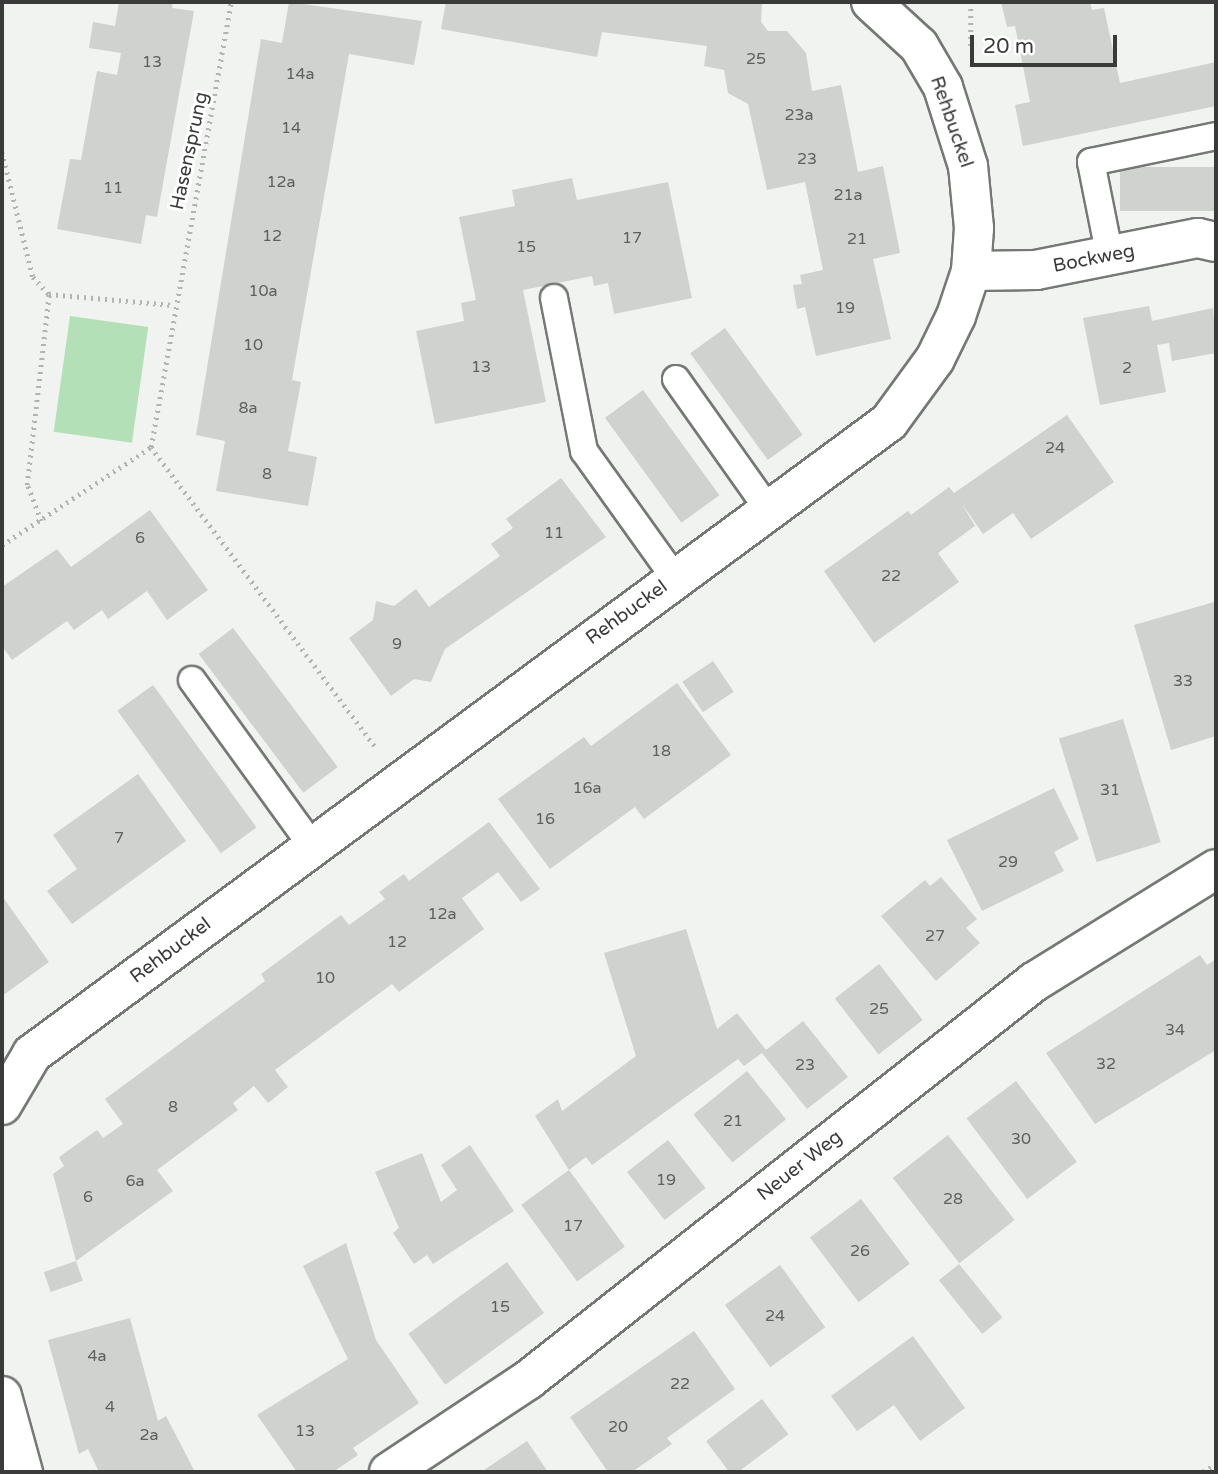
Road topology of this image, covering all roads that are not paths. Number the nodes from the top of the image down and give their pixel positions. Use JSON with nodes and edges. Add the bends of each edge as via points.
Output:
{"nodes":[{"id":1,"x":871,"y":2,"type":"edge"},
{"id":2,"x":1216,"y":136,"type":"edge"},
{"id":3,"x":1216,"y":242,"type":"edge"},
{"id":4,"x":1111,"y":257,"type":"junction"},
{"id":5,"x":971,"y":271,"type":"junction"},
{"id":6,"x":554,"y":299,"type":"dead end"},
{"id":7,"x":676,"y":379,"type":"dead end"},
{"id":8,"x":768,"y":509,"type":"junction"},
{"id":9,"x":675,"y":578,"type":"junction"},
{"id":10,"x":192,"y":680,"type":"dead end"},
{"id":11,"x":312,"y":846,"type":"junction"},
{"id":12,"x":1216,"y":869,"type":"edge"},
{"id":13,"x":2,"y":1105,"type":"edge"},
{"id":14,"x":2,"y":1396,"type":"edge"},
{"id":15,"x":23,"y":1472,"type":"edge"},
{"id":16,"x":389,"y":1472,"type":"edge"}],
"edges":[{"from":1,"to":5,"type":"street","name":"Rehbuckel","via":[[919,46],[943,87],[968,166]]},
{"from":2,"to":4,"type":"lane","via":[[1091,162]]},
{"from":3,"to":4,"type":"street","name":"Bockweg","via":[[1198,238]]},
{"from":4,"to":5,"type":"street","name":"Bockweg","via":[[1036,270]]},
{"from":5,"to":8,"type":"street","name":"Rehbuckel","via":[[935,359],[889,422]]},
{"from":6,"to":9,"type":"lane","via":[[584,451]]},
{"from":7,"to":8,"type":"lane"},
{"from":8,"to":9,"type":"street","name":"Rehbuckel"},
{"from":9,"to":11,"type":"street","name":"Rehbuckel"},
{"from":10,"to":11,"type":"lane"},
{"from":11,"to":13,"type":"street","name":"Rehbuckel","via":[[32,1054]]},
{"from":12,"to":16,"type":"street","name":"Neuer Weg","via":[[1034,982],[528,1381]]},
{"from":14,"to":15,"type":"street"}]}
